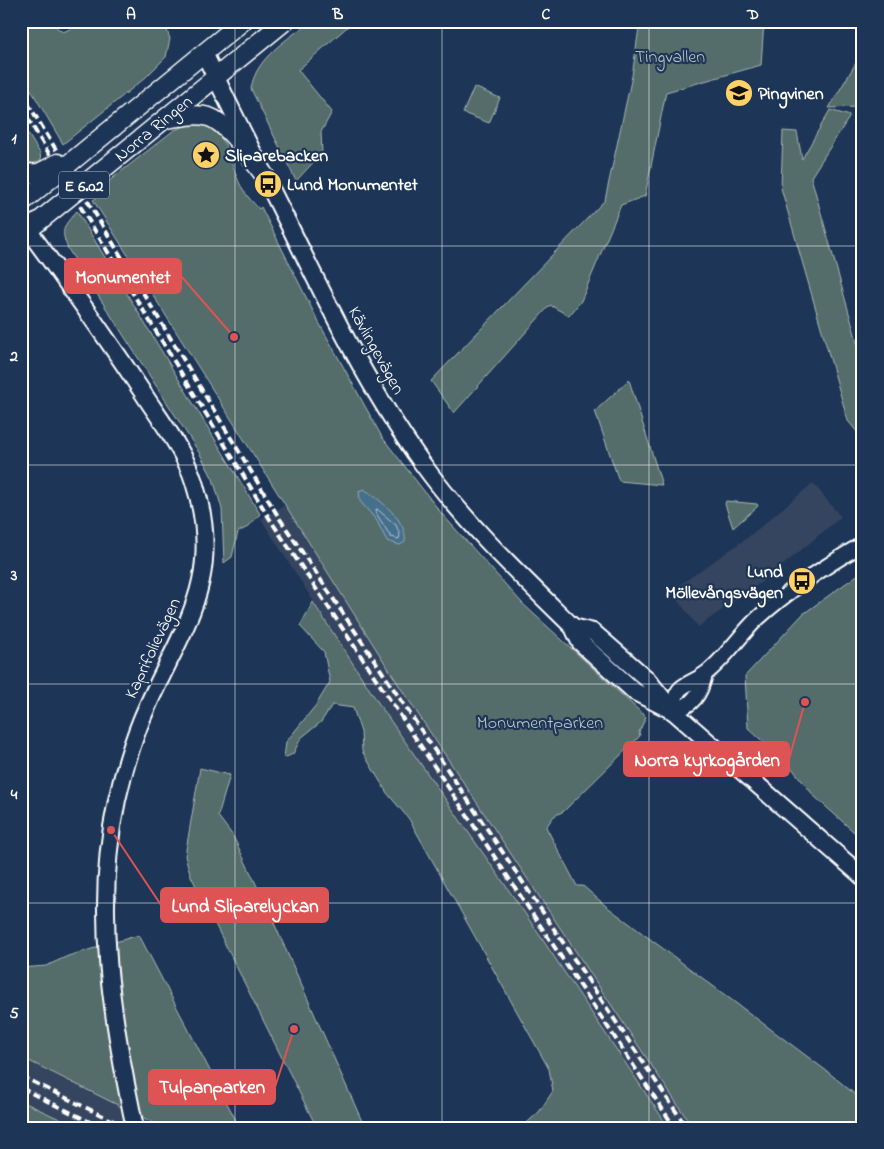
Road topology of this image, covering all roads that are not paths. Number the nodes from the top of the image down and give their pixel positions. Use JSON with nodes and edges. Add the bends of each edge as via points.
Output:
{"nodes":[{"id":1,"x":243,"y":21,"type":"edge"},
{"id":2,"x":285,"y":21,"type":"edge"},
{"id":3,"x":204,"y":53,"type":"junction"},
{"id":4,"x":216,"y":78,"type":"junction"},
{"id":5,"x":163,"y":120,"type":"junction"},
{"id":6,"x":108,"y":134,"type":"junction"},
{"id":7,"x":21,"y":174,"type":"edge"},
{"id":8,"x":265,"y":176,"type":"junction"},
{"id":9,"x":22,"y":202,"type":"edge"},
{"id":10,"x":24,"y":231,"type":"edge"},
{"id":11,"x":863,"y":544,"type":"edge"},
{"id":12,"x":673,"y":711,"type":"junction"},
{"id":13,"x":863,"y":877,"type":"edge"},
{"id":14,"x":135,"y":1128,"type":"edge"}],
"edges":[{"from":1,"to":3,"type":"main road","name":"Norra Ringen","number":"E 6.02"},
{"from":2,"to":4,"type":"main road","name":"Norra Ringen","number":"E 6.02"},
{"from":3,"to":4,"type":"main road","name":"Kävlingevägen"},
{"from":3,"to":6,"type":"main road","name":"Norra Ringen","number":"E 6.02"},
{"from":4,"to":5,"type":"main road","name":"Norra Ringen","number":"E 6.02"},
{"from":4,"to":8,"type":"main road","name":"Kävlingevägen"},
{"from":5,"to":8,"type":"main road","via":[[190,115],[210,117],[226,128]]},
{"from":5,"to":10,"type":"main road","name":"Norra Ringen","number":"E 6.02"},
{"from":6,"to":7,"type":"main road","via":[[50,169],[39,174]]},
{"from":6,"to":9,"type":"main road","name":"Norra Ringen","number":"E 6.02"},
{"from":8,"to":12,"type":"main road","name":"Kävlingevägen","via":[[334,317],[394,422],[422,463],[495,549],[573,627],[593,632],[647,679]]},
{"from":9,"to":10,"type":"main road"},
{"from":10,"to":14,"type":"main road","name":"Kaprifolievägen","via":[[112,347],[172,437],[194,481],[204,528],[204,565],[199,594],[132,747],[118,798],[106,870],[110,995]]},
{"from":11,"to":12,"type":"street","via":[[802,581],[756,620],[705,674],[701,692],[686,708]]},
{"from":12,"to":13,"type":"main road","name":"Kävlingevägen"}]}
